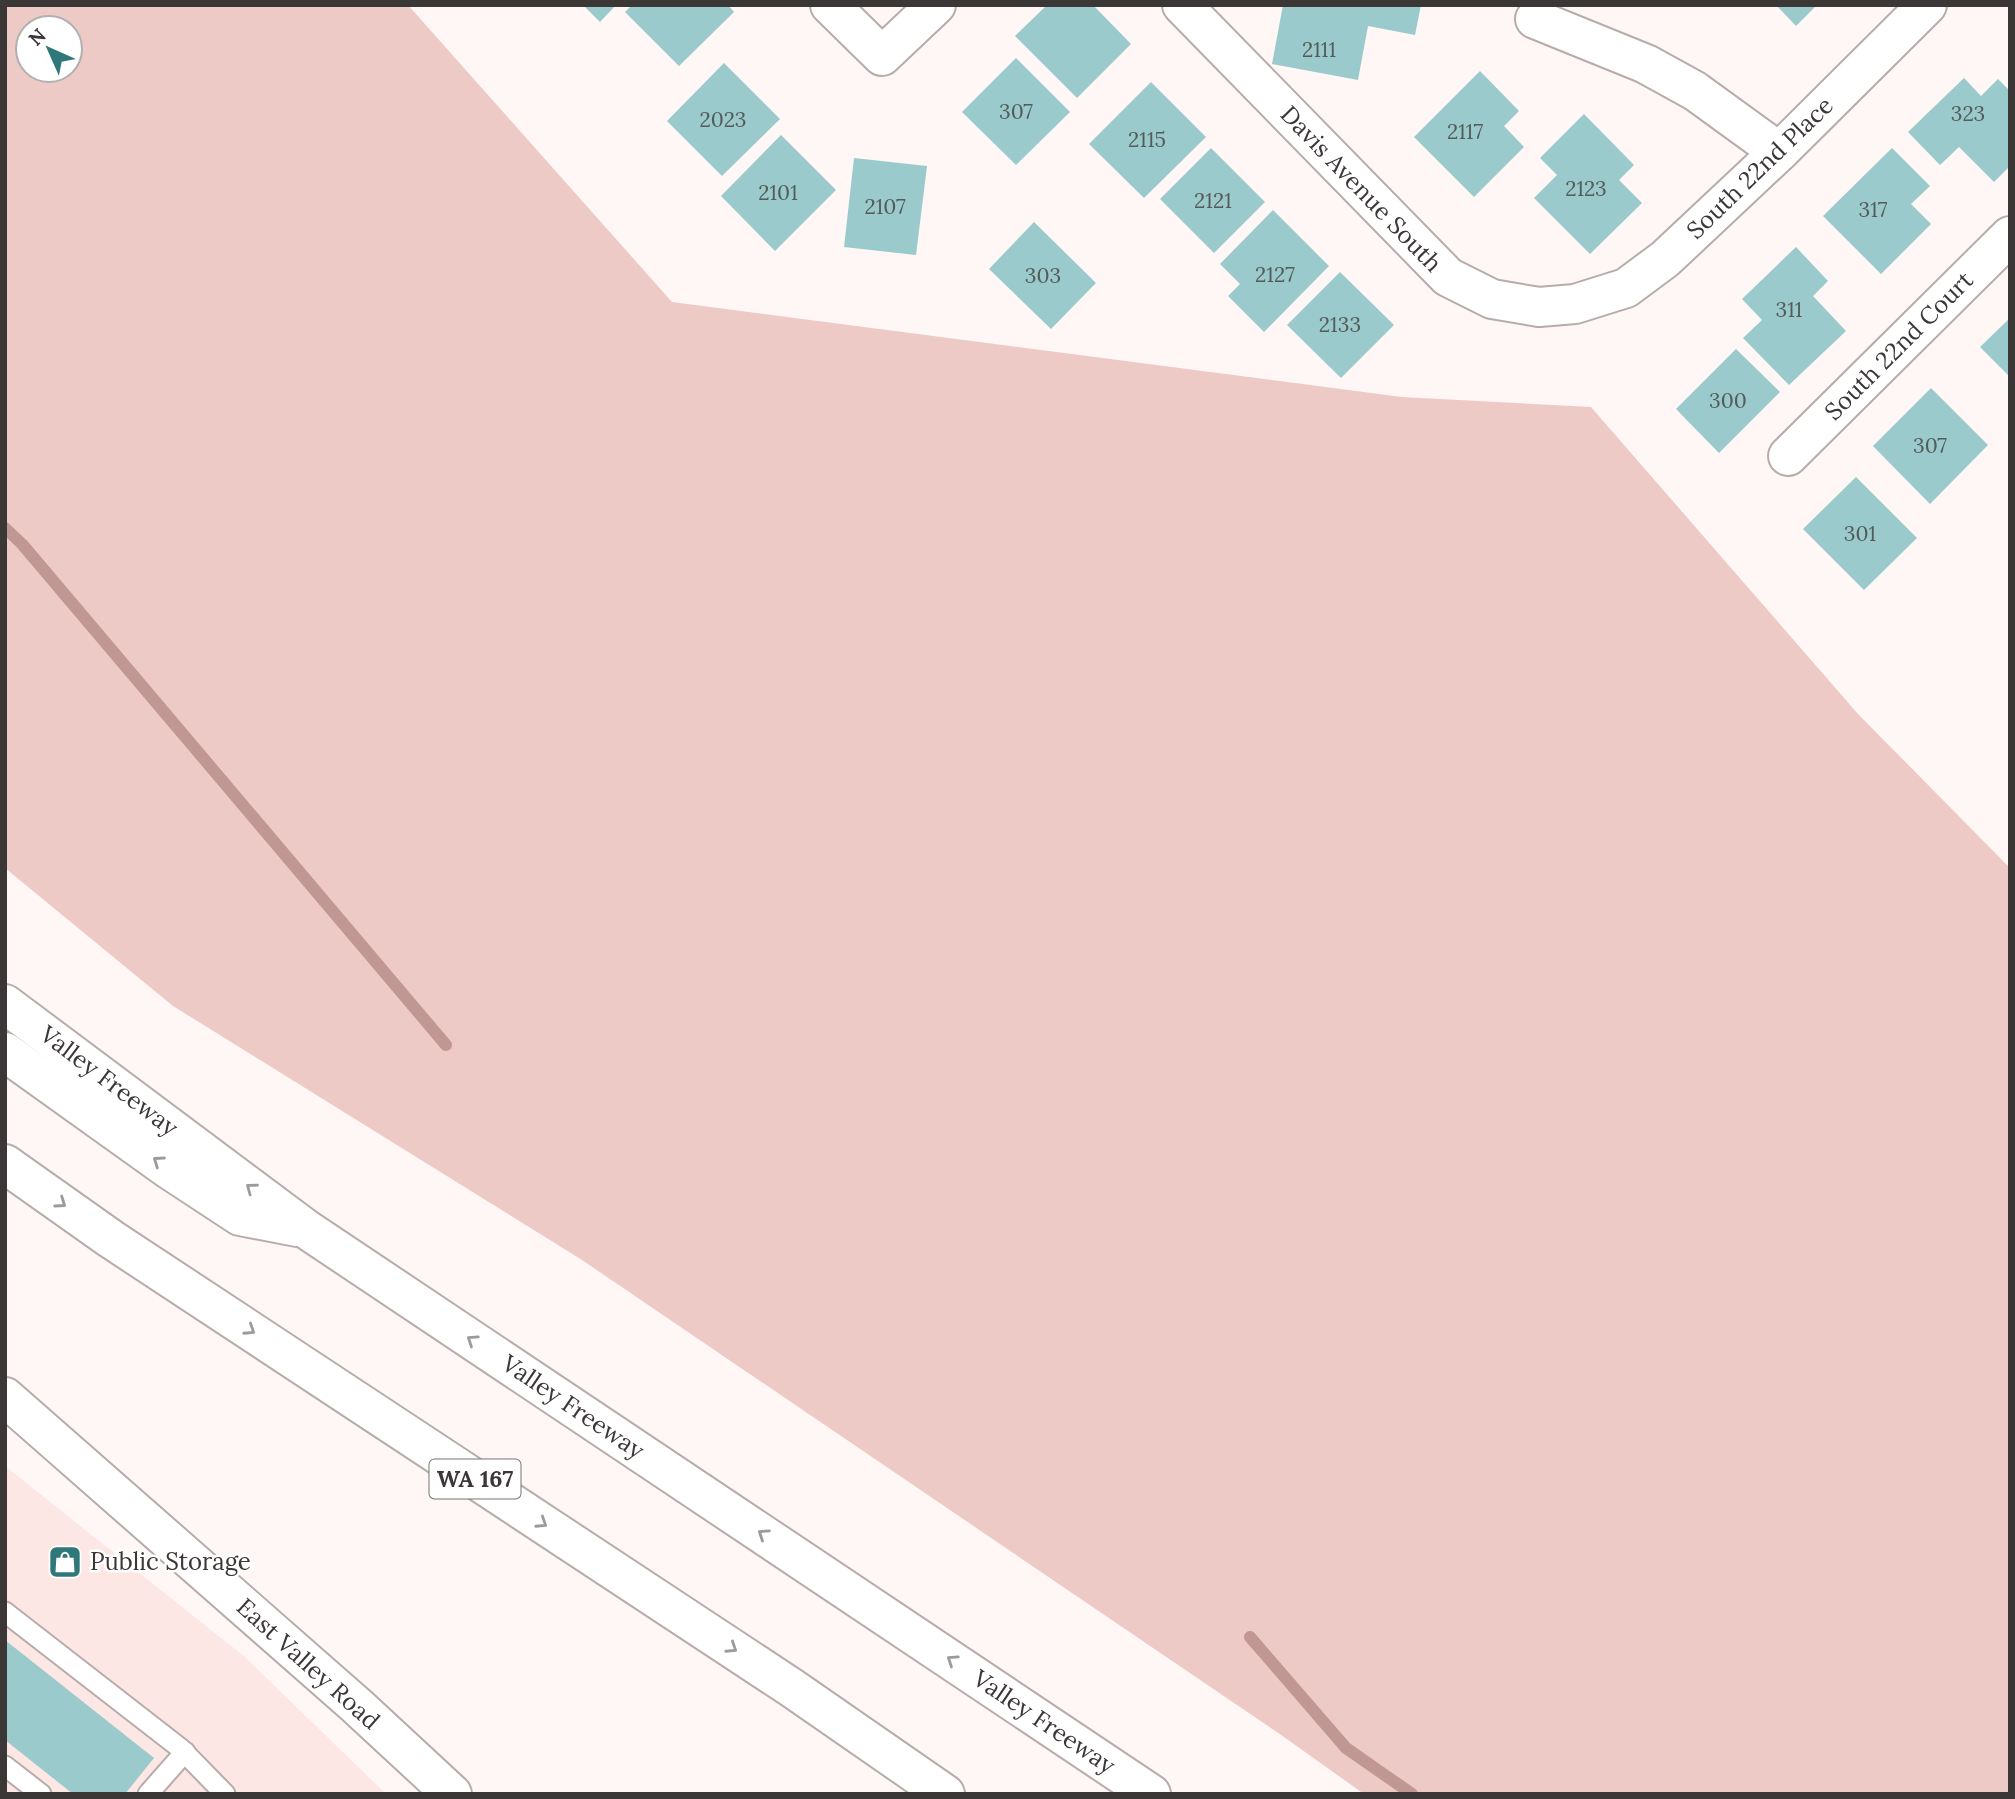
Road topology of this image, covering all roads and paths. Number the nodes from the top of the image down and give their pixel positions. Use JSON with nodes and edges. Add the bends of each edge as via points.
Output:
{"nodes":[{"id":1,"x":831,"y":5,"type":"edge"},
{"id":2,"x":936,"y":5,"type":"edge"},
{"id":3,"x":1182,"y":5,"type":"edge"},
{"id":4,"x":1927,"y":5,"type":"edge"},
{"id":5,"x":1535,"y":19,"type":"dead end"},
{"id":6,"x":1779,"y":152,"type":"junction"},
{"id":7,"x":2010,"y":236,"type":"edge"},
{"id":8,"x":1575,"y":304,"type":"joint"},
{"id":9,"x":1788,"y":456,"type":"dead end"},
{"id":10,"x":5,"y":1004,"type":"edge"},
{"id":11,"x":5,"y":1052,"type":"edge"},
{"id":12,"x":5,"y":1164,"type":"edge"},
{"id":13,"x":306,"y":1229,"type":"junction"},
{"id":14,"x":5,"y":1397,"type":"edge"},
{"id":15,"x":5,"y":1612,"type":"edge"},
{"id":16,"x":185,"y":1752,"type":"junction"},
{"id":17,"x":5,"y":1766,"type":"edge"},
{"id":18,"x":41,"y":1794,"type":"edge"},
{"id":19,"x":148,"y":1794,"type":"edge"},
{"id":20,"x":225,"y":1794,"type":"edge"},
{"id":21,"x":452,"y":1794,"type":"edge"},
{"id":22,"x":945,"y":1794,"type":"edge"},
{"id":23,"x":1152,"y":1794,"type":"edge"}],
"edges":[{"from":1,"to":2,"type":"main road","via":[[882,56]]},
{"from":3,"to":8,"type":"main road","name":"Davis Avenue South","via":[[1447,277],[1492,299],[1539,307]]},
{"from":4,"to":6,"type":"main road","name":"South 22nd Place"},
{"from":5,"to":6,"type":"main road","via":[[1646,64],[1696,91]]},
{"from":6,"to":8,"type":"main road","name":"South 22nd Place","via":[[1665,259],[1626,288]]},
{"from":7,"to":9,"type":"main road","name":"South 22nd Court"},
{"from":13,"to":10,"type":"main road","name":"Valley Freeway","one_way":true},
{"from":13,"to":11,"type":"main road","one_way":true,"via":[[240,1216]]},
{"from":12,"to":22,"type":"main road","number":"WA 167","one_way":true},
{"from":23,"to":13,"type":"main road","name":"Valley Freeway","one_way":true},
{"from":14,"to":21,"type":"main road","name":"East Valley Road"},
{"from":15,"to":16,"type":"lane"},
{"from":16,"to":19,"type":"lane"},
{"from":16,"to":20,"type":"lane"},
{"from":17,"to":18,"type":"lane"}]}
